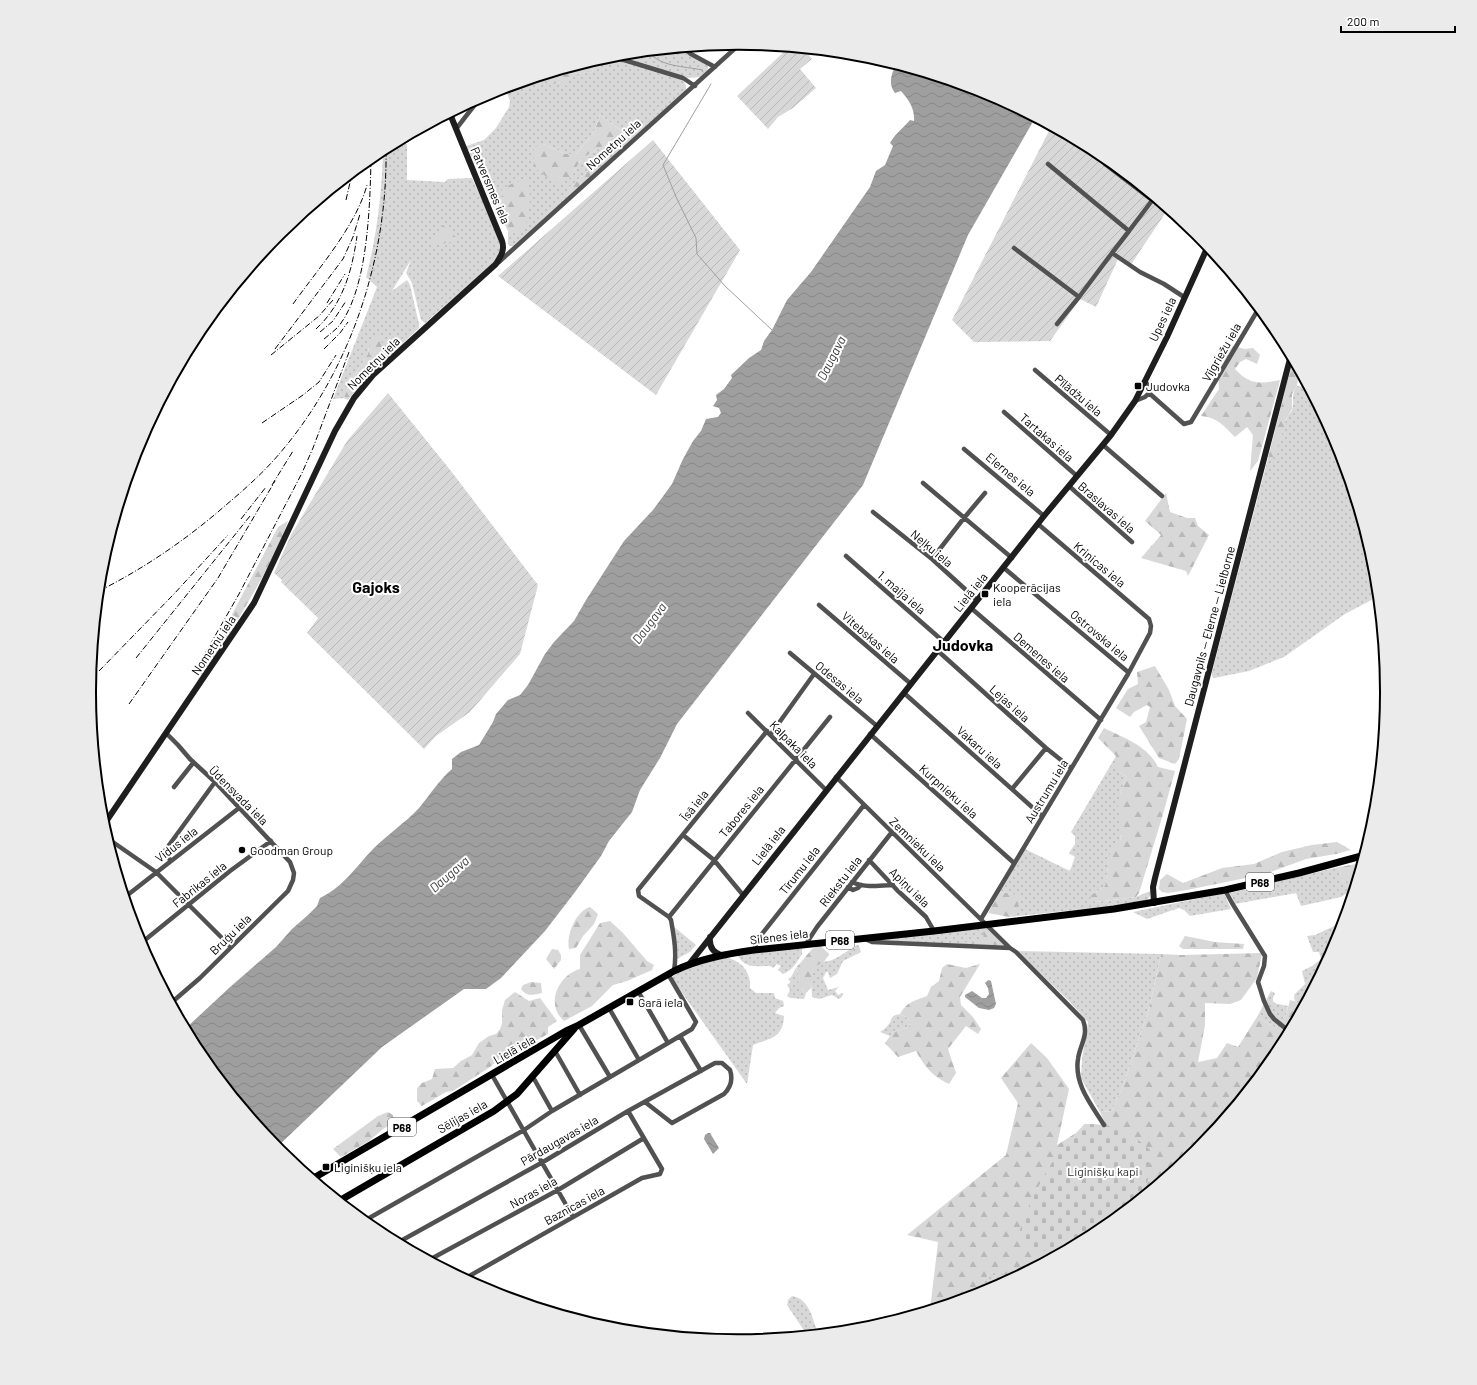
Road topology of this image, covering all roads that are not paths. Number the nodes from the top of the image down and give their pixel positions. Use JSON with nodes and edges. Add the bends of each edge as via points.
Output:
{"nodes":[{"id":1,"x":733,"y":50,"type":"edge"},
{"id":2,"x":688,"y":52,"type":"edge"},
{"id":3,"x":624,"y":60,"type":"edge"},
{"id":4,"x":715,"y":67,"type":"junction"},
{"id":5,"x":694,"y":86,"type":"junction"},
{"id":6,"x":472,"y":108,"type":"edge"},
{"id":7,"x":451,"y":117,"type":"edge"},
{"id":8,"x":456,"y":129,"type":"junction"},
{"id":9,"x":1048,"y":164,"type":"dead end"},
{"id":10,"x":1152,"y":201,"type":"edge"},
{"id":11,"x":1129,"y":231,"type":"junction"},
{"id":12,"x":1014,"y":248,"type":"dead end"},
{"id":13,"x":1205,"y":251,"type":"edge"},
{"id":14,"x":1112,"y":253,"type":"junction"},
{"id":15,"x":496,"y":264,"type":"junction"},
{"id":16,"x":1079,"y":297,"type":"junction"},
{"id":17,"x":1184,"y":297,"type":"junction"},
{"id":18,"x":1256,"y":313,"type":"edge"},
{"id":19,"x":1057,"y":324,"type":"dead end"},
{"id":20,"x":1289,"y":362,"type":"edge"},
{"id":21,"x":1035,"y":370,"type":"dead end"},
{"id":22,"x":1145,"y":381,"type":"junction"},
{"id":23,"x":1149,"y":393,"type":"junction"},
{"id":24,"x":1135,"y":401,"type":"junction"},
{"id":25,"x":1004,"y":412,"type":"dead end"},
{"id":26,"x":1111,"y":435,"type":"junction"},
{"id":27,"x":1103,"y":445,"type":"junction"},
{"id":28,"x":964,"y":448,"type":"dead end"},
{"id":29,"x":1078,"y":476,"type":"junction"},
{"id":30,"x":923,"y":483,"type":"dead end"},
{"id":31,"x":1069,"y":486,"type":"junction"},
{"id":32,"x":985,"y":493,"type":"dead end"},
{"id":33,"x":1162,"y":496,"type":"dead end"},
{"id":34,"x":873,"y":512,"type":"dead end"},
{"id":35,"x":1044,"y":516,"type":"junction"},
{"id":36,"x":964,"y":518,"type":"junction"},
{"id":37,"x":1038,"y":524,"type":"junction"},
{"id":38,"x":1132,"y":542,"type":"dead end"},
{"id":39,"x":846,"y":556,"type":"dead end"},
{"id":40,"x":1012,"y":558,"type":"junction"},
{"id":41,"x":932,"y":559,"type":"junction"},
{"id":42,"x":1004,"y":568,"type":"junction"},
{"id":43,"x":977,"y":600,"type":"junction"},
{"id":44,"x":819,"y":605,"type":"dead end"},
{"id":45,"x":971,"y":608,"type":"junction"},
{"id":46,"x":1149,"y":619,"type":"joint"},
{"id":47,"x":944,"y":642,"type":"junction"},
{"id":48,"x":938,"y":650,"type":"junction"},
{"id":49,"x":790,"y":653,"type":"dead end"},
{"id":50,"x":1128,"y":672,"type":"junction"},
{"id":51,"x":814,"y":674,"type":"junction"},
{"id":52,"x":910,"y":684,"type":"junction"},
{"id":53,"x":904,"y":693,"type":"junction"},
{"id":54,"x":748,"y":713,"type":"dead end"},
{"id":55,"x":830,"y":717,"type":"dead end"},
{"id":56,"x":1101,"y":720,"type":"junction"},
{"id":57,"x":877,"y":726,"type":"junction"},
{"id":58,"x":769,"y":732,"type":"junction"},
{"id":59,"x":166,"y":733,"type":"junction"},
{"id":60,"x":870,"y":734,"type":"junction"},
{"id":61,"x":1046,"y":748,"type":"junction"},
{"id":62,"x":796,"y":760,"type":"junction"},
{"id":63,"x":193,"y":763,"type":"junction"},
{"id":64,"x":1071,"y":768,"type":"junction"},
{"id":65,"x":836,"y":778,"type":"junction"},
{"id":66,"x":215,"y":782,"type":"junction"},
{"id":67,"x":174,"y":787,"type":"dead end"},
{"id":68,"x":1012,"y":789,"type":"junction"},
{"id":69,"x":826,"y":790,"type":"junction"},
{"id":70,"x":864,"y":805,"type":"junction"},
{"id":71,"x":239,"y":808,"type":"junction"},
{"id":72,"x":1042,"y":816,"type":"junction"},
{"id":73,"x":108,"y":818,"type":"edge"},
{"id":74,"x":892,"y":832,"type":"junction"},
{"id":75,"x":683,"y":835,"type":"junction"},
{"id":76,"x":271,"y":841,"type":"junction"},
{"id":77,"x":114,"y":843,"type":"edge"},
{"id":78,"x":1360,"y":856,"type":"edge"},
{"id":79,"x":714,"y":860,"type":"junction"},
{"id":80,"x":869,"y":860,"type":"junction"},
{"id":81,"x":171,"y":861,"type":"junction"},
{"id":82,"x":1014,"y":864,"type":"junction"},
{"id":83,"x":156,"y":872,"type":"junction"},
{"id":84,"x":294,"y":873,"type":"joint"},
{"id":85,"x":852,"y":882,"type":"junction"},
{"id":86,"x":861,"y":885,"type":"junction"},
{"id":87,"x":893,"y":885,"type":"junction"},
{"id":88,"x":848,"y":887,"type":"junction"},
{"id":89,"x":1225,"y":890,"type":"junction"},
{"id":90,"x":129,"y":894,"type":"edge"},
{"id":91,"x":743,"y":895,"type":"junction"},
{"id":92,"x":1154,"y":903,"type":"junction"},
{"id":93,"x":188,"y":904,"type":"junction"},
{"id":94,"x":669,"y":918,"type":"junction"},
{"id":95,"x":986,"y":922,"type":"junction"},
{"id":96,"x":934,"y":931,"type":"junction"},
{"id":97,"x":710,"y":937,"type":"junction"},
{"id":98,"x":862,"y":938,"type":"junction"},
{"id":99,"x":146,"y":939,"type":"edge"},
{"id":100,"x":806,"y":944,"type":"junction"},
{"id":101,"x":231,"y":947,"type":"junction"},
{"id":102,"x":1010,"y":948,"type":"junction"},
{"id":103,"x":754,"y":950,"type":"junction"},
{"id":104,"x":720,"y":955,"type":"junction"},
{"id":105,"x":690,"y":963,"type":"junction"},
{"id":106,"x":671,"y":972,"type":"junction"},
{"id":107,"x":638,"y":991,"type":"junction"},
{"id":108,"x":174,"y":1000,"type":"edge"},
{"id":109,"x":609,"y":1008,"type":"junction"},
{"id":110,"x":578,"y":1026,"type":"junction"},
{"id":111,"x":1286,"y":1029,"type":"edge"},
{"id":112,"x":680,"y":1036,"type":"junction"},
{"id":113,"x":668,"y":1043,"type":"junction"},
{"id":114,"x":555,"y":1051,"type":"junction"},
{"id":115,"x":639,"y":1060,"type":"junction"},
{"id":116,"x":701,"y":1071,"type":"junction"},
{"id":117,"x":492,"y":1075,"type":"junction"},
{"id":118,"x":532,"y":1077,"type":"junction"},
{"id":119,"x":610,"y":1077,"type":"junction"},
{"id":120,"x":580,"y":1095,"type":"junction"},
{"id":121,"x":507,"y":1102,"type":"junction"},
{"id":122,"x":645,"y":1102,"type":"junction"},
{"id":123,"x":552,"y":1111,"type":"junction"},
{"id":124,"x":628,"y":1111,"type":"junction"},
{"id":125,"x":1104,"y":1125,"type":"dead end"},
{"id":126,"x":524,"y":1130,"type":"junction"},
{"id":127,"x":644,"y":1138,"type":"junction"},
{"id":128,"x":543,"y":1162,"type":"junction"},
{"id":129,"x":316,"y":1177,"type":"edge"},
{"id":130,"x":558,"y":1190,"type":"junction"},
{"id":131,"x":343,"y":1199,"type":"edge"},
{"id":132,"x":573,"y":1217,"type":"junction"},
{"id":133,"x":370,"y":1218,"type":"edge"},
{"id":134,"x":403,"y":1240,"type":"edge"},
{"id":135,"x":434,"y":1258,"type":"edge"},
{"id":136,"x":469,"y":1275,"type":"edge"}],
"edges":[{"from":1,"to":4,"type":"street","name":"Nometņu iela"},
{"from":2,"to":4,"type":"street"},
{"from":3,"to":5,"type":"street","via":[[683,78]]},
{"from":4,"to":5,"type":"street","name":"Nometņu iela"},
{"from":5,"to":15,"type":"street","name":"Nometņu iela"},
{"from":6,"to":8,"type":"street"},
{"from":7,"to":8,"type":"street","name":"Patversmes iela"},
{"from":8,"to":15,"type":"street","name":"Patversmes iela","via":[[502,241],[504,250]]},
{"from":9,"to":11,"type":"street"},
{"from":10,"to":11,"type":"street"},
{"from":11,"to":14,"type":"street"},
{"from":12,"to":16,"type":"street"},
{"from":13,"to":17,"type":"street","name":"Upes iela"},
{"from":14,"to":16,"type":"street"},
{"from":14,"to":17,"type":"street"},
{"from":15,"to":59,"type":"street","name":"Nometņu iela","via":[[373,375],[354,398],[335,431],[254,603]]},
{"from":16,"to":19,"type":"street"},
{"from":17,"to":22,"type":"street","name":"Upes iela"},
{"from":18,"to":23,"type":"street","name":"Vījgriežu iela","via":[[1191,422],[1184,424]]},
{"from":20,"to":92,"type":"street","name":"Daugavpils — Elerne — Lielborne","via":[[1155,878]]},
{"from":21,"to":26,"type":"street","name":"Pīlādžu iela"},
{"from":22,"to":23,"type":"street"},
{"from":22,"to":24,"type":"street","name":"Upes iela"},
{"from":23,"to":24,"type":"street"},
{"from":24,"to":26,"type":"street","name":"Lielā iela"},
{"from":25,"to":29,"type":"street","name":"Tartakas iela"},
{"from":26,"to":27,"type":"street","name":"Lielā iela"},
{"from":27,"to":29,"type":"street","name":"Lielā iela"},
{"from":27,"to":33,"type":"street"},
{"from":28,"to":35,"type":"street","name":"Elernes iela"},
{"from":29,"to":31,"type":"street","name":"Lielā iela"},
{"from":30,"to":36,"type":"street"},
{"from":31,"to":35,"type":"street","name":"Lielā iela"},
{"from":31,"to":38,"type":"street","name":"Braslavas iela"},
{"from":32,"to":36,"type":"street"},
{"from":34,"to":41,"type":"street","name":"Neļķu iela"},
{"from":35,"to":37,"type":"street","name":"Lielā iela"},
{"from":36,"to":40,"type":"street"},
{"from":36,"to":41,"type":"street"},
{"from":37,"to":40,"type":"street","name":"Lielā iela"},
{"from":37,"to":46,"type":"street","name":"Kriņicas iela"},
{"from":39,"to":47,"type":"street","name":"1. maija iela"},
{"from":40,"to":42,"type":"street","name":"Lielā iela"},
{"from":41,"to":43,"type":"street","name":"Neļķu iela"},
{"from":42,"to":43,"type":"street","name":"Lielā iela"},
{"from":42,"to":50,"type":"street","name":"Ostrovska iela"},
{"from":43,"to":45,"type":"street","name":"Lielā iela"},
{"from":44,"to":52,"type":"street","name":"Vitebskas iela"},
{"from":45,"to":47,"type":"street","name":"Lielā iela"},
{"from":45,"to":56,"type":"street","name":"Demenes iela"},
{"from":46,"to":50,"type":"street","name":"Austrumu iela","via":[[1150,633]]},
{"from":47,"to":48,"type":"street","name":"Lielā iela"},
{"from":48,"to":52,"type":"street","name":"Lielā iela"},
{"from":48,"to":61,"type":"street","name":"Lejas iela"},
{"from":49,"to":51,"type":"street","name":"Odesas iela"},
{"from":50,"to":56,"type":"street","name":"Austrumu iela"},
{"from":51,"to":57,"type":"street","name":"Odesas iela"},
{"from":51,"to":58,"type":"street","name":"Īsā iela"},
{"from":52,"to":53,"type":"street","name":"Lielā iela"},
{"from":53,"to":57,"type":"street","name":"Lielā iela"},
{"from":53,"to":68,"type":"street","name":"Vakaru iela"},
{"from":54,"to":58,"type":"street","name":"Kalpaka iela"},
{"from":55,"to":62,"type":"street","name":"Tabores iela"},
{"from":56,"to":64,"type":"street","name":"Austrumu iela"},
{"from":57,"to":60,"type":"street","name":"Lielā iela"},
{"from":58,"to":62,"type":"street","name":"Kalpaka iela"},
{"from":58,"to":75,"type":"street","name":"Īsā iela"},
{"from":59,"to":63,"type":"street","name":"Ūdensvada iela"},
{"from":59,"to":73,"type":"street","name":"Nometņu iela"},
{"from":60,"to":65,"type":"street","name":"Lielā iela"},
{"from":60,"to":82,"type":"street","name":"Kurpnieku iela"},
{"from":61,"to":64,"type":"street","name":"Lejas iela"},
{"from":61,"to":68,"type":"street"},
{"from":62,"to":69,"type":"street","name":"Kalpaka iela"},
{"from":62,"to":79,"type":"street","name":"Tabores iela"},
{"from":63,"to":66,"type":"street","name":"Ūdensvada iela"},
{"from":63,"to":67,"type":"street"},
{"from":64,"to":72,"type":"street","name":"Austrumu iela"},
{"from":65,"to":69,"type":"street","name":"Lielā iela"},
{"from":65,"to":70,"type":"street","name":"Zemnieku iela"},
{"from":66,"to":71,"type":"street","name":"Ūdensvada iela"},
{"from":66,"to":81,"type":"street","via":[[164,852]]},
{"from":68,"to":72,"type":"street","name":"Vakaru iela"},
{"from":69,"to":91,"type":"street","name":"Lielā iela"},
{"from":70,"to":74,"type":"street","name":"Zemnieku iela"},
{"from":70,"to":103,"type":"street","name":"Tīrumu iela","via":[[758,939]]},
{"from":71,"to":76,"type":"street","name":"Ūdensvada iela"},
{"from":71,"to":81,"type":"street","name":"Vidus iela"},
{"from":72,"to":82,"type":"street","name":"Austrumu iela"},
{"from":74,"to":80,"type":"street","name":"Riekstu iela"},
{"from":74,"to":95,"type":"street","name":"Zemnieku iela"},
{"from":75,"to":79,"type":"street"},
{"from":75,"to":94,"type":"street","name":"Īsā iela","via":[[638,890],[638,896]]},
{"from":76,"to":84,"type":"street","name":"Ūdensvada iela","via":[[290,862]]},
{"from":76,"to":93,"type":"street","name":"Fabrikas iela"},
{"from":77,"to":83,"type":"street"},
{"from":78,"to":89,"type":"main road","number":"P68"},
{"from":79,"to":91,"type":"street"},
{"from":79,"to":94,"type":"street","name":"Tabores iela"},
{"from":80,"to":85,"type":"street","name":"Riekstu iela"},
{"from":80,"to":87,"type":"street","name":"Apiņu iela"},
{"from":81,"to":83,"type":"street","name":"Vidus iela"},
{"from":82,"to":95,"type":"street","name":"Austrumu iela"},
{"from":83,"to":90,"type":"street","name":"Vidus iela"},
{"from":83,"to":93,"type":"street"},
{"from":84,"to":101,"type":"street","name":"Bruģu iela","via":[[288,891]]},
{"from":85,"to":86,"type":"street"},
{"from":85,"to":88,"type":"street","name":"Riekstu iela"},
{"from":86,"to":87,"type":"street"},
{"from":86,"to":88,"type":"street","via":[[853,890]]},
{"from":87,"to":96,"type":"street","name":"Apiņu iela","via":[[926,917]]},
{"from":88,"to":100,"type":"street","name":"Riekstu iela"},
{"from":89,"to":92,"type":"main road","number":"P68"},
{"from":89,"to":111,"type":"street","via":[[1265,956],[1258,982],[1267,1008],[1274,1019]]},
{"from":91,"to":97,"type":"street","name":"Lielā iela"},
{"from":92,"to":95,"type":"main road","number":"P68","via":[[1072,915]]},
{"from":93,"to":99,"type":"street","name":"Fabrikas iela"},
{"from":93,"to":101,"type":"street"},
{"from":94,"to":106,"type":"street","via":[[675,941],[675,963]]},
{"from":95,"to":96,"type":"main road","name":"Silenes iela","number":"P68"},
{"from":95,"to":102,"type":"street","name":"Zemnieku iela"},
{"from":96,"to":98,"type":"main road","name":"Silenes iela","number":"P68"},
{"from":97,"to":104,"type":"street","via":[[711,949]]},
{"from":97,"to":105,"type":"street","name":"Lielā iela"},
{"from":98,"to":100,"type":"main road","name":"Silenes iela","number":"P68"},
{"from":98,"to":102,"type":"street","via":[[872,942]]},
{"from":100,"to":103,"type":"main road","name":"Silenes iela","number":"P68"},
{"from":101,"to":108,"type":"street","name":"Bruģu iela"},
{"from":102,"to":125,"type":"street","name":"Zemnieku iela","via":[[1083,1020],[1086,1034],[1077,1070],[1080,1085]]},
{"from":103,"to":104,"type":"main road","name":"Silenes iela","number":"P68"},
{"from":104,"to":105,"type":"main road","name":"Silenes iela","number":"P68"},
{"from":105,"to":106,"type":"main road","name":"Lielā iela","number":"P68"},
{"from":106,"to":107,"type":"main road","name":"Lielā iela","number":"P68"},
{"from":106,"to":112,"type":"street","via":[[696,1022],[692,1029]]},
{"from":107,"to":109,"type":"main road","name":"Lielā iela","number":"P68"},
{"from":107,"to":113,"type":"street"},
{"from":109,"to":110,"type":"main road","name":"Lielā iela","number":"P68"},
{"from":109,"to":115,"type":"street"},
{"from":110,"to":114,"type":"main road","name":"Sēlijas iela","number":"P68"},
{"from":110,"to":117,"type":"main road","name":"Lielā iela","number":"P68"},
{"from":110,"to":119,"type":"street"},
{"from":112,"to":113,"type":"street"},
{"from":112,"to":116,"type":"street"},
{"from":113,"to":115,"type":"street"},
{"from":114,"to":118,"type":"main road","name":"Sēlijas iela","number":"P68"},
{"from":114,"to":120,"type":"street"},
{"from":115,"to":119,"type":"street"},
{"from":116,"to":122,"type":"street","name":"Pārdaugavas iela"},
{"from":116,"to":122,"type":"street","name":"Pārdaugavas iela","via":[[715,1063],[722,1063],[730,1070],[732,1080],[729,1088],[724,1094],[672,1123]]},
{"from":117,"to":121,"type":"street"},
{"from":117,"to":129,"type":"main road","name":"Lielā iela","number":"P68"},
{"from":118,"to":121,"type":"main road","name":"Sēlijas iela","number":"P68"},
{"from":118,"to":123,"type":"street"},
{"from":119,"to":120,"type":"street"},
{"from":120,"to":123,"type":"street"},
{"from":121,"to":126,"type":"street"},
{"from":121,"to":131,"type":"main road","name":"Sēlijas iela","number":"P68"},
{"from":122,"to":124,"type":"street","name":"Pārdaugavas iela"},
{"from":123,"to":126,"type":"street"},
{"from":124,"to":127,"type":"street"},
{"from":124,"to":128,"type":"street","name":"Pārdaugavas iela"},
{"from":126,"to":128,"type":"street"},
{"from":126,"to":133,"type":"street"},
{"from":127,"to":130,"type":"street","name":"Noras iela"},
{"from":127,"to":132,"type":"street","name":"Baznīcas iela","via":[[662,1169],[660,1174],[642,1178]]},
{"from":128,"to":130,"type":"street"},
{"from":128,"to":134,"type":"street","name":"Pārdaugavas iela"},
{"from":130,"to":132,"type":"street"},
{"from":130,"to":135,"type":"street","name":"Noras iela"},
{"from":132,"to":136,"type":"street","name":"Baznīcas iela"}]}
